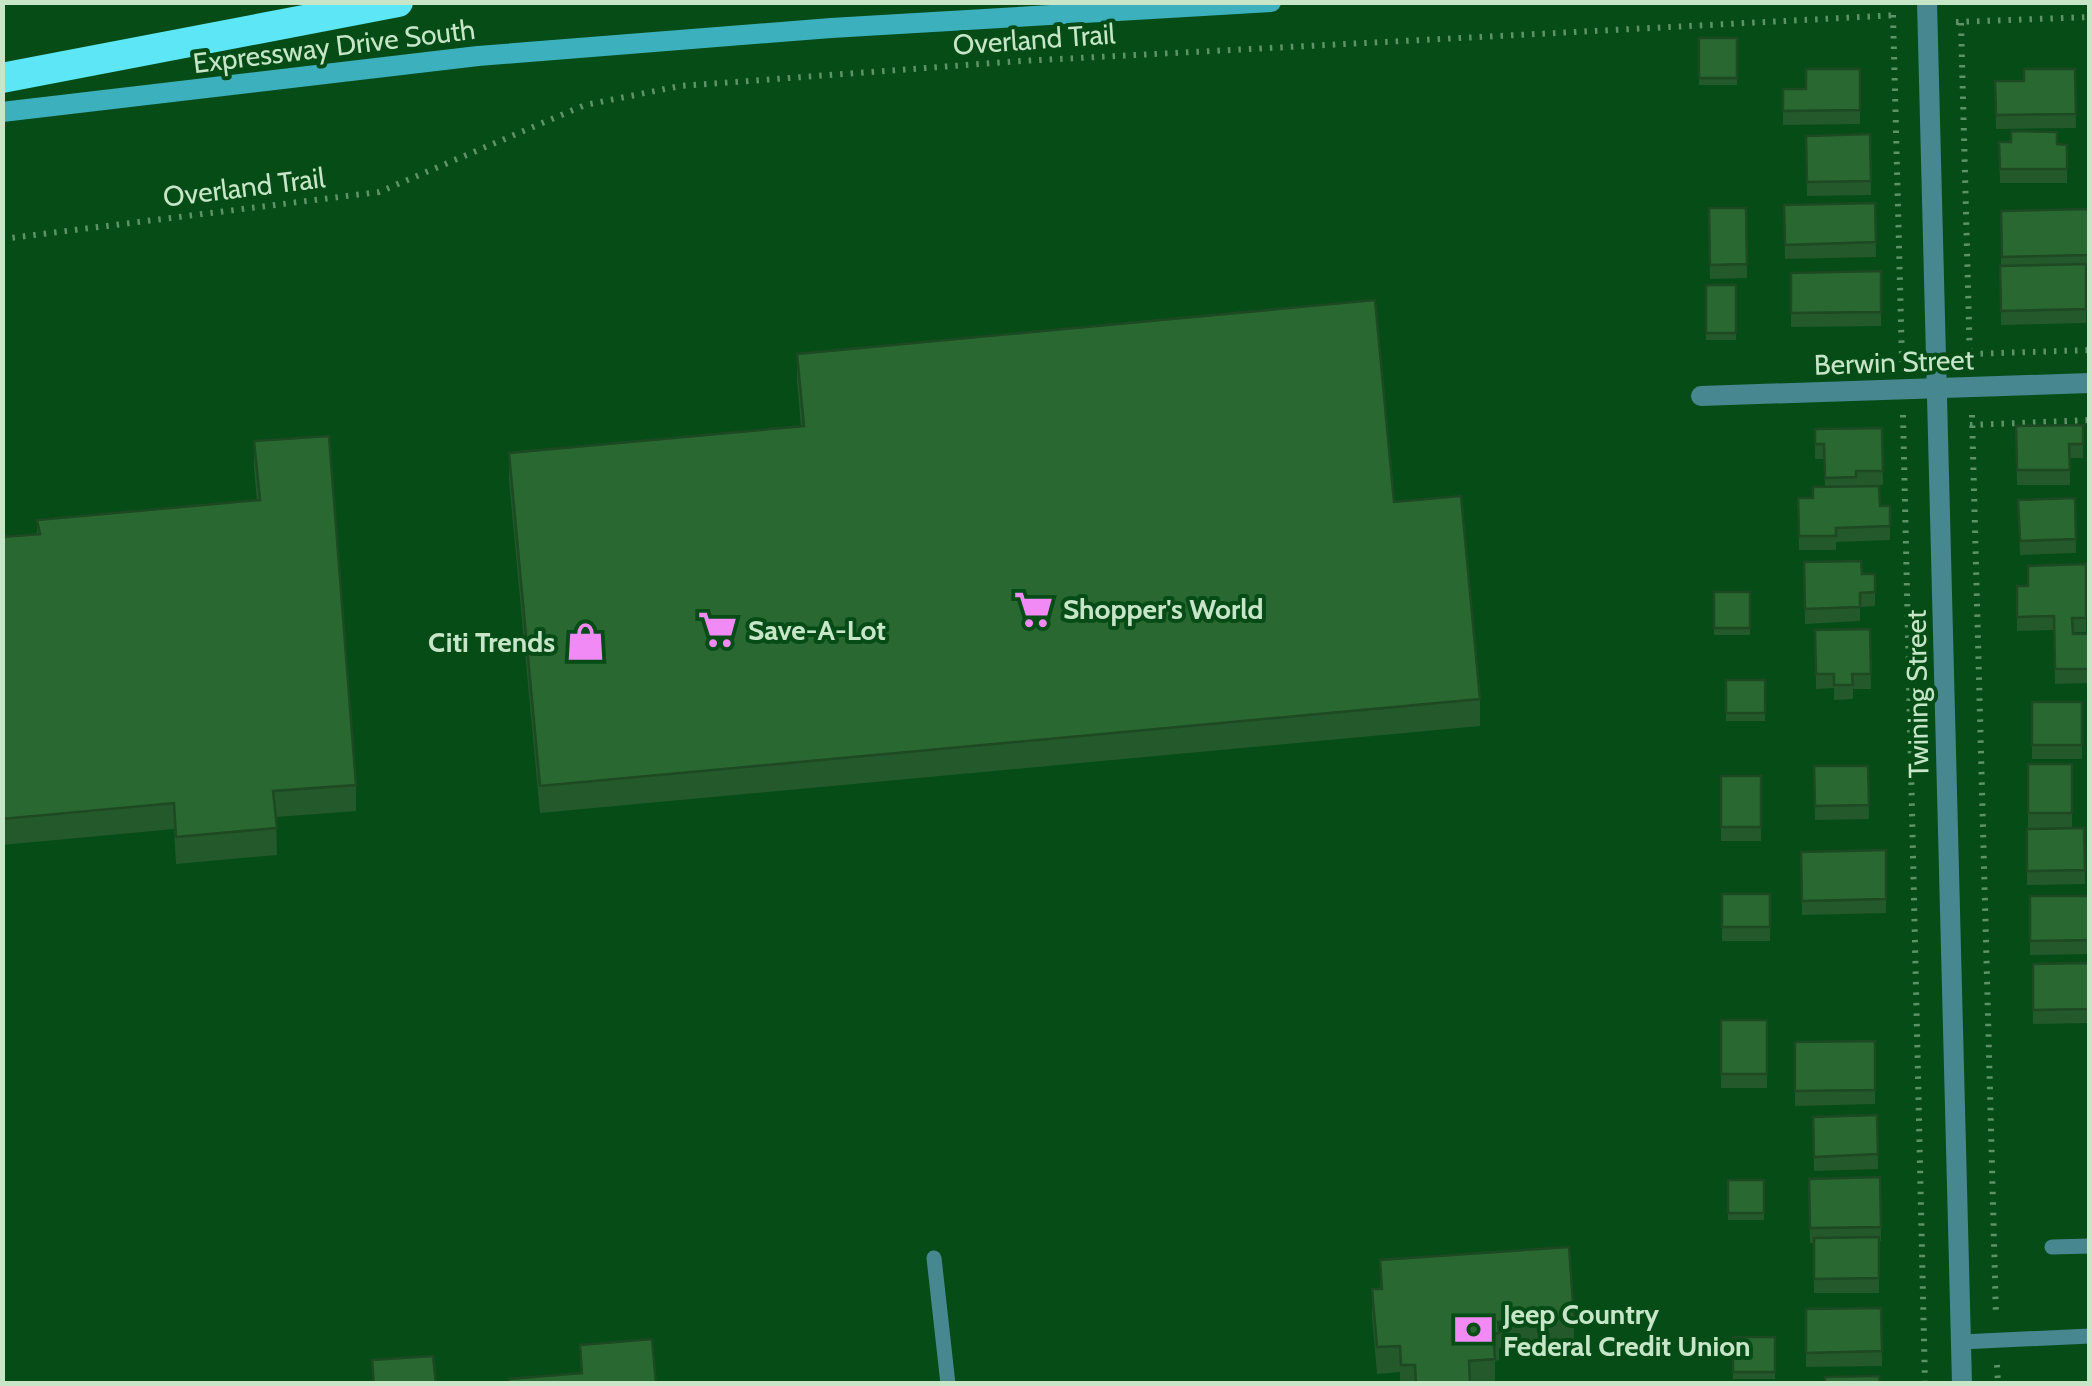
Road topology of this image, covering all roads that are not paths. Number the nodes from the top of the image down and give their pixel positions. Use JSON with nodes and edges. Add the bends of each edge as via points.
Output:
{"nodes":[{"id":1,"x":398,"y":2,"type":"edge"},
{"id":2,"x":1271,"y":2,"type":"edge"},
{"id":3,"x":1928,"y":10,"type":"edge"},
{"id":4,"x":2,"y":78,"type":"edge"},
{"id":5,"x":2,"y":112,"type":"edge"},
{"id":6,"x":2090,"y":383,"type":"edge"},
{"id":7,"x":1937,"y":388,"type":"junction"},
{"id":8,"x":1701,"y":396,"type":"dead end"},
{"id":9,"x":2090,"y":1246,"type":"edge"},
{"id":10,"x":2052,"y":1247,"type":"dead end"},
{"id":11,"x":934,"y":1258,"type":"dead end"},
{"id":12,"x":2090,"y":1336,"type":"edge"},
{"id":13,"x":1960,"y":1342,"type":"junction"},
{"id":14,"x":948,"y":1384,"type":"edge"},
{"id":15,"x":1962,"y":1384,"type":"edge"}],
"edges":[{"from":1,"to":4,"type":"highway"},
{"from":2,"to":5,"type":"main road","name":"Expressway Drive South","via":[[478,56]]},
{"from":3,"to":7,"type":"street","name":"Twining Street"},
{"from":6,"to":7,"type":"street","name":"Berwin Street"},
{"from":7,"to":8,"type":"street","name":"Berwin Street"},
{"from":7,"to":13,"type":"street","name":"Twining Street"},
{"from":9,"to":10,"type":"lane"},
{"from":11,"to":14,"type":"lane"},
{"from":12,"to":13,"type":"lane"},
{"from":13,"to":15,"type":"street","name":"Twining Street"}]}
